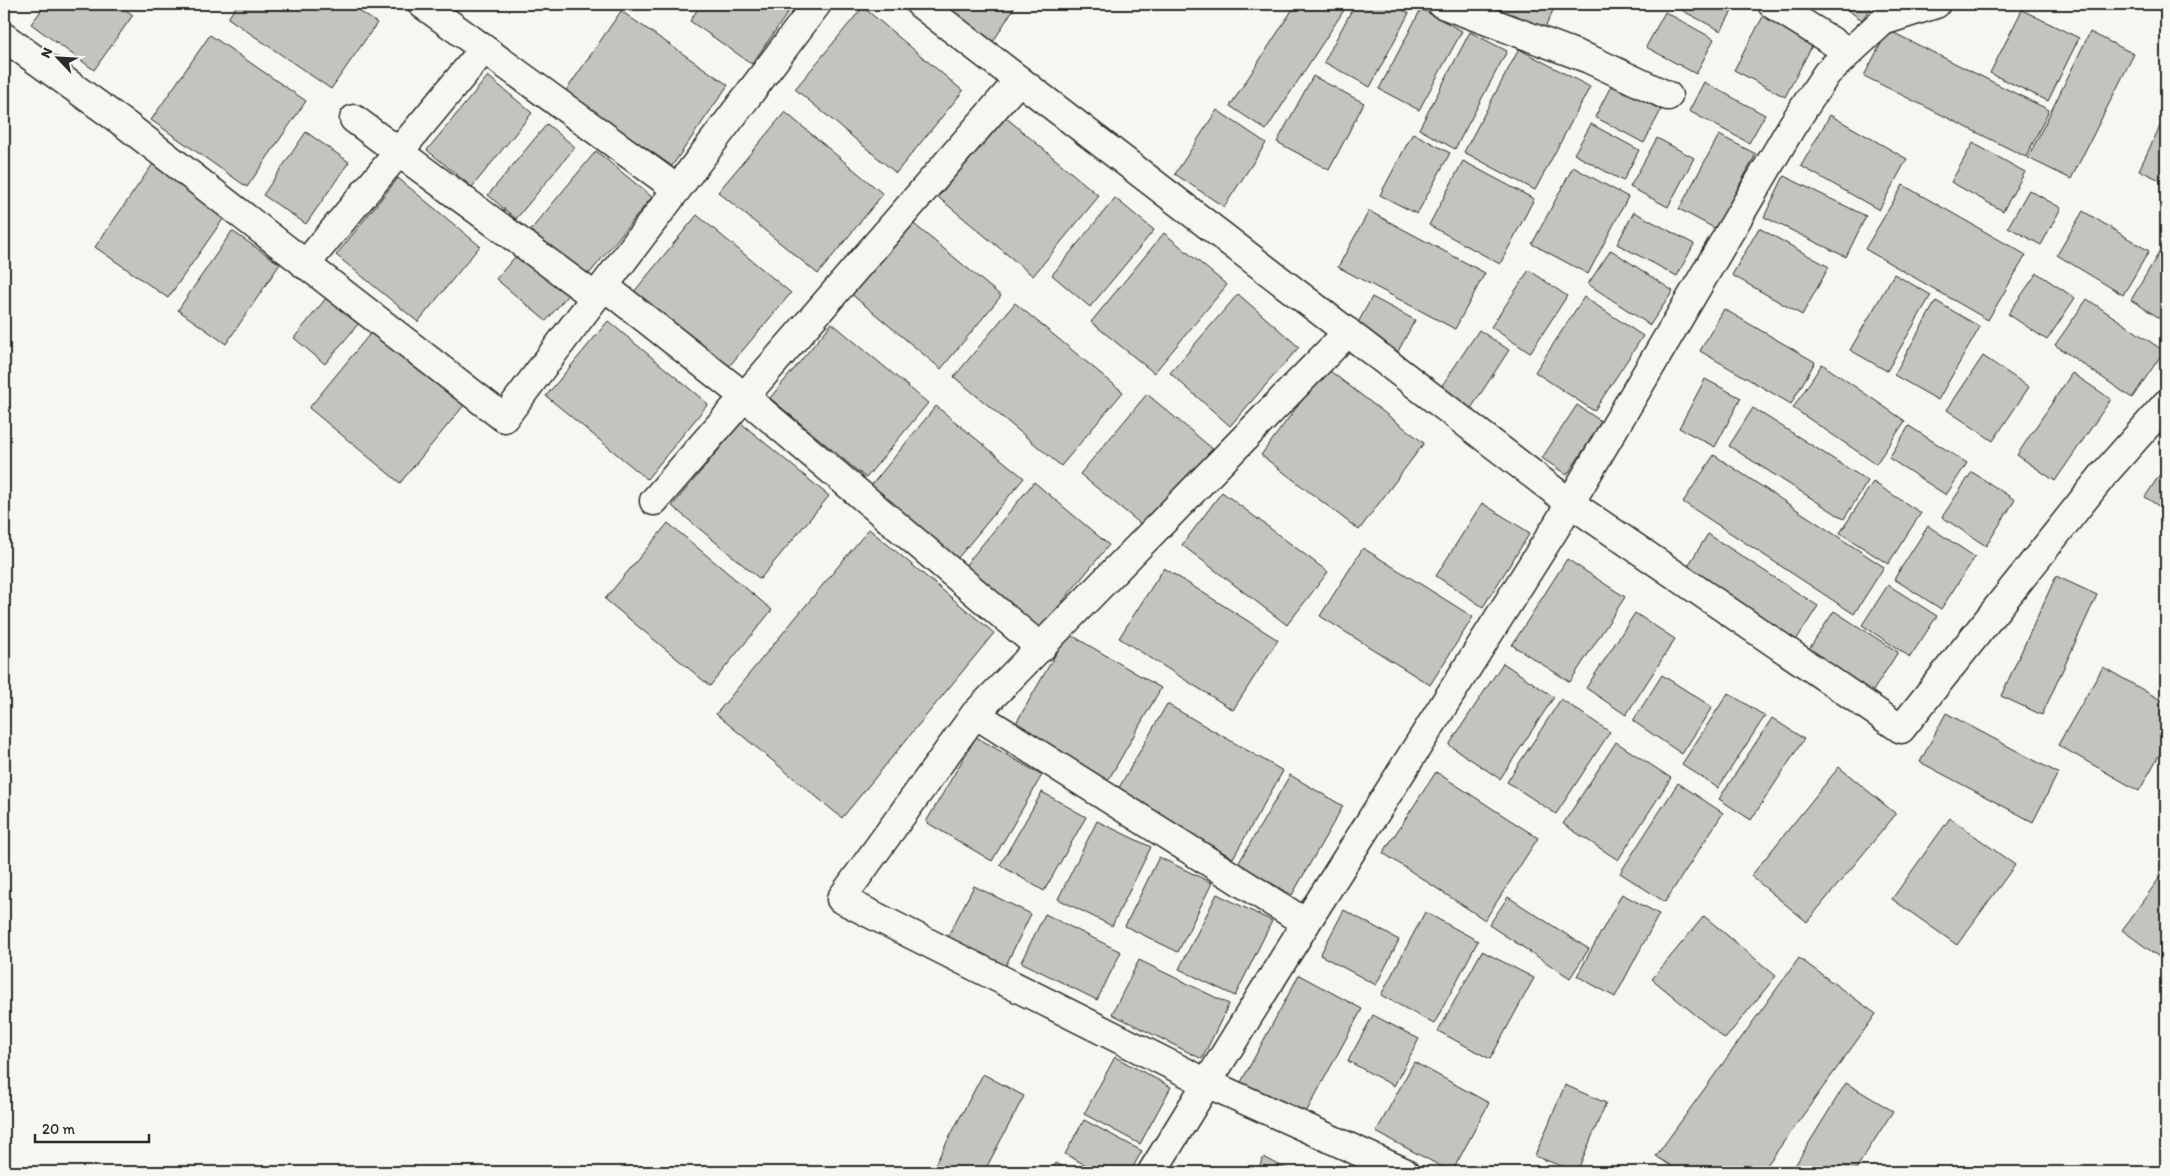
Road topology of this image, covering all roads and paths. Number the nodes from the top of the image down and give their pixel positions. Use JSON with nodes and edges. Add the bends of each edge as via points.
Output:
{"nodes":[{"id":1,"x":422,"y":4,"type":"edge"},
{"id":2,"x":817,"y":4,"type":"edge"},
{"id":3,"x":920,"y":4,"type":"edge"},
{"id":4,"x":1442,"y":4,"type":"edge"},
{"id":5,"x":1772,"y":4,"type":"edge"},
{"id":6,"x":1936,"y":4,"type":"edge"},
{"id":7,"x":4,"y":37,"type":"edge"},
{"id":8,"x":484,"y":48,"type":"junction"},
{"id":9,"x":1849,"y":52,"type":"junction"},
{"id":10,"x":1019,"y":80,"type":"junction"},
{"id":11,"x":1668,"y":96,"type":"dead end"},
{"id":12,"x":354,"y":119,"type":"dead end"},
{"id":13,"x":398,"y":152,"type":"junction"},
{"id":14,"x":677,"y":189,"type":"junction"},
{"id":15,"x":306,"y":265,"type":"junction"},
{"id":16,"x":600,"y":292,"type":"junction"},
{"id":17,"x":1348,"y":332,"type":"junction"},
{"id":18,"x":745,"y":397,"type":"junction"},
{"id":19,"x":2166,"y":404,"type":"edge"},
{"id":20,"x":654,"y":501,"type":"dead end"},
{"id":21,"x":1570,"y":503,"type":"junction"},
{"id":22,"x":1040,"y":648,"type":"junction"},
{"id":23,"x":975,"y":714,"type":"junction"},
{"id":24,"x":1306,"y":923,"type":"junction"},
{"id":25,"x":1207,"y":1084,"type":"junction"},
{"id":26,"x":1364,"y":1164,"type":"edge"},
{"id":27,"x":1152,"y":1172,"type":"edge"},
{"id":28,"x":1404,"y":1172,"type":"edge"}],
"edges":[{"from":1,"to":8,"type":"street"},
{"from":2,"to":14,"type":"street"},
{"from":3,"to":10,"type":"street"},
{"from":4,"to":11,"type":"street","via":[[1589,59]]},
{"from":5,"to":9,"type":"street"},
{"from":6,"to":9,"type":"street","via":[[1883,22]]},
{"from":7,"to":15,"type":"street"},
{"from":8,"to":13,"type":"street"},
{"from":8,"to":14,"type":"street"},
{"from":9,"to":21,"type":"street","via":[[1827,73],[1792,126]]},
{"from":10,"to":17,"type":"street"},
{"from":10,"to":18,"type":"street"},
{"from":12,"to":13,"type":"street"},
{"from":13,"to":15,"type":"street"},
{"from":13,"to":16,"type":"street"},
{"from":14,"to":16,"type":"street"},
{"from":15,"to":16,"type":"street","via":[[504,418]]},
{"from":16,"to":18,"type":"street"},
{"from":17,"to":21,"type":"street"},
{"from":17,"to":22,"type":"street"},
{"from":18,"to":20,"type":"street"},
{"from":18,"to":22,"type":"street"},
{"from":19,"to":21,"type":"street","via":[[2104,474],[1902,729]]},
{"from":21,"to":24,"type":"street"},
{"from":22,"to":23,"type":"street"},
{"from":23,"to":24,"type":"street"},
{"from":23,"to":25,"type":"street","via":[[841,899]]},
{"from":24,"to":25,"type":"street"},
{"from":25,"to":26,"type":"street"},
{"from":25,"to":27,"type":"street"},
{"from":26,"to":28,"type":"street"}]}
